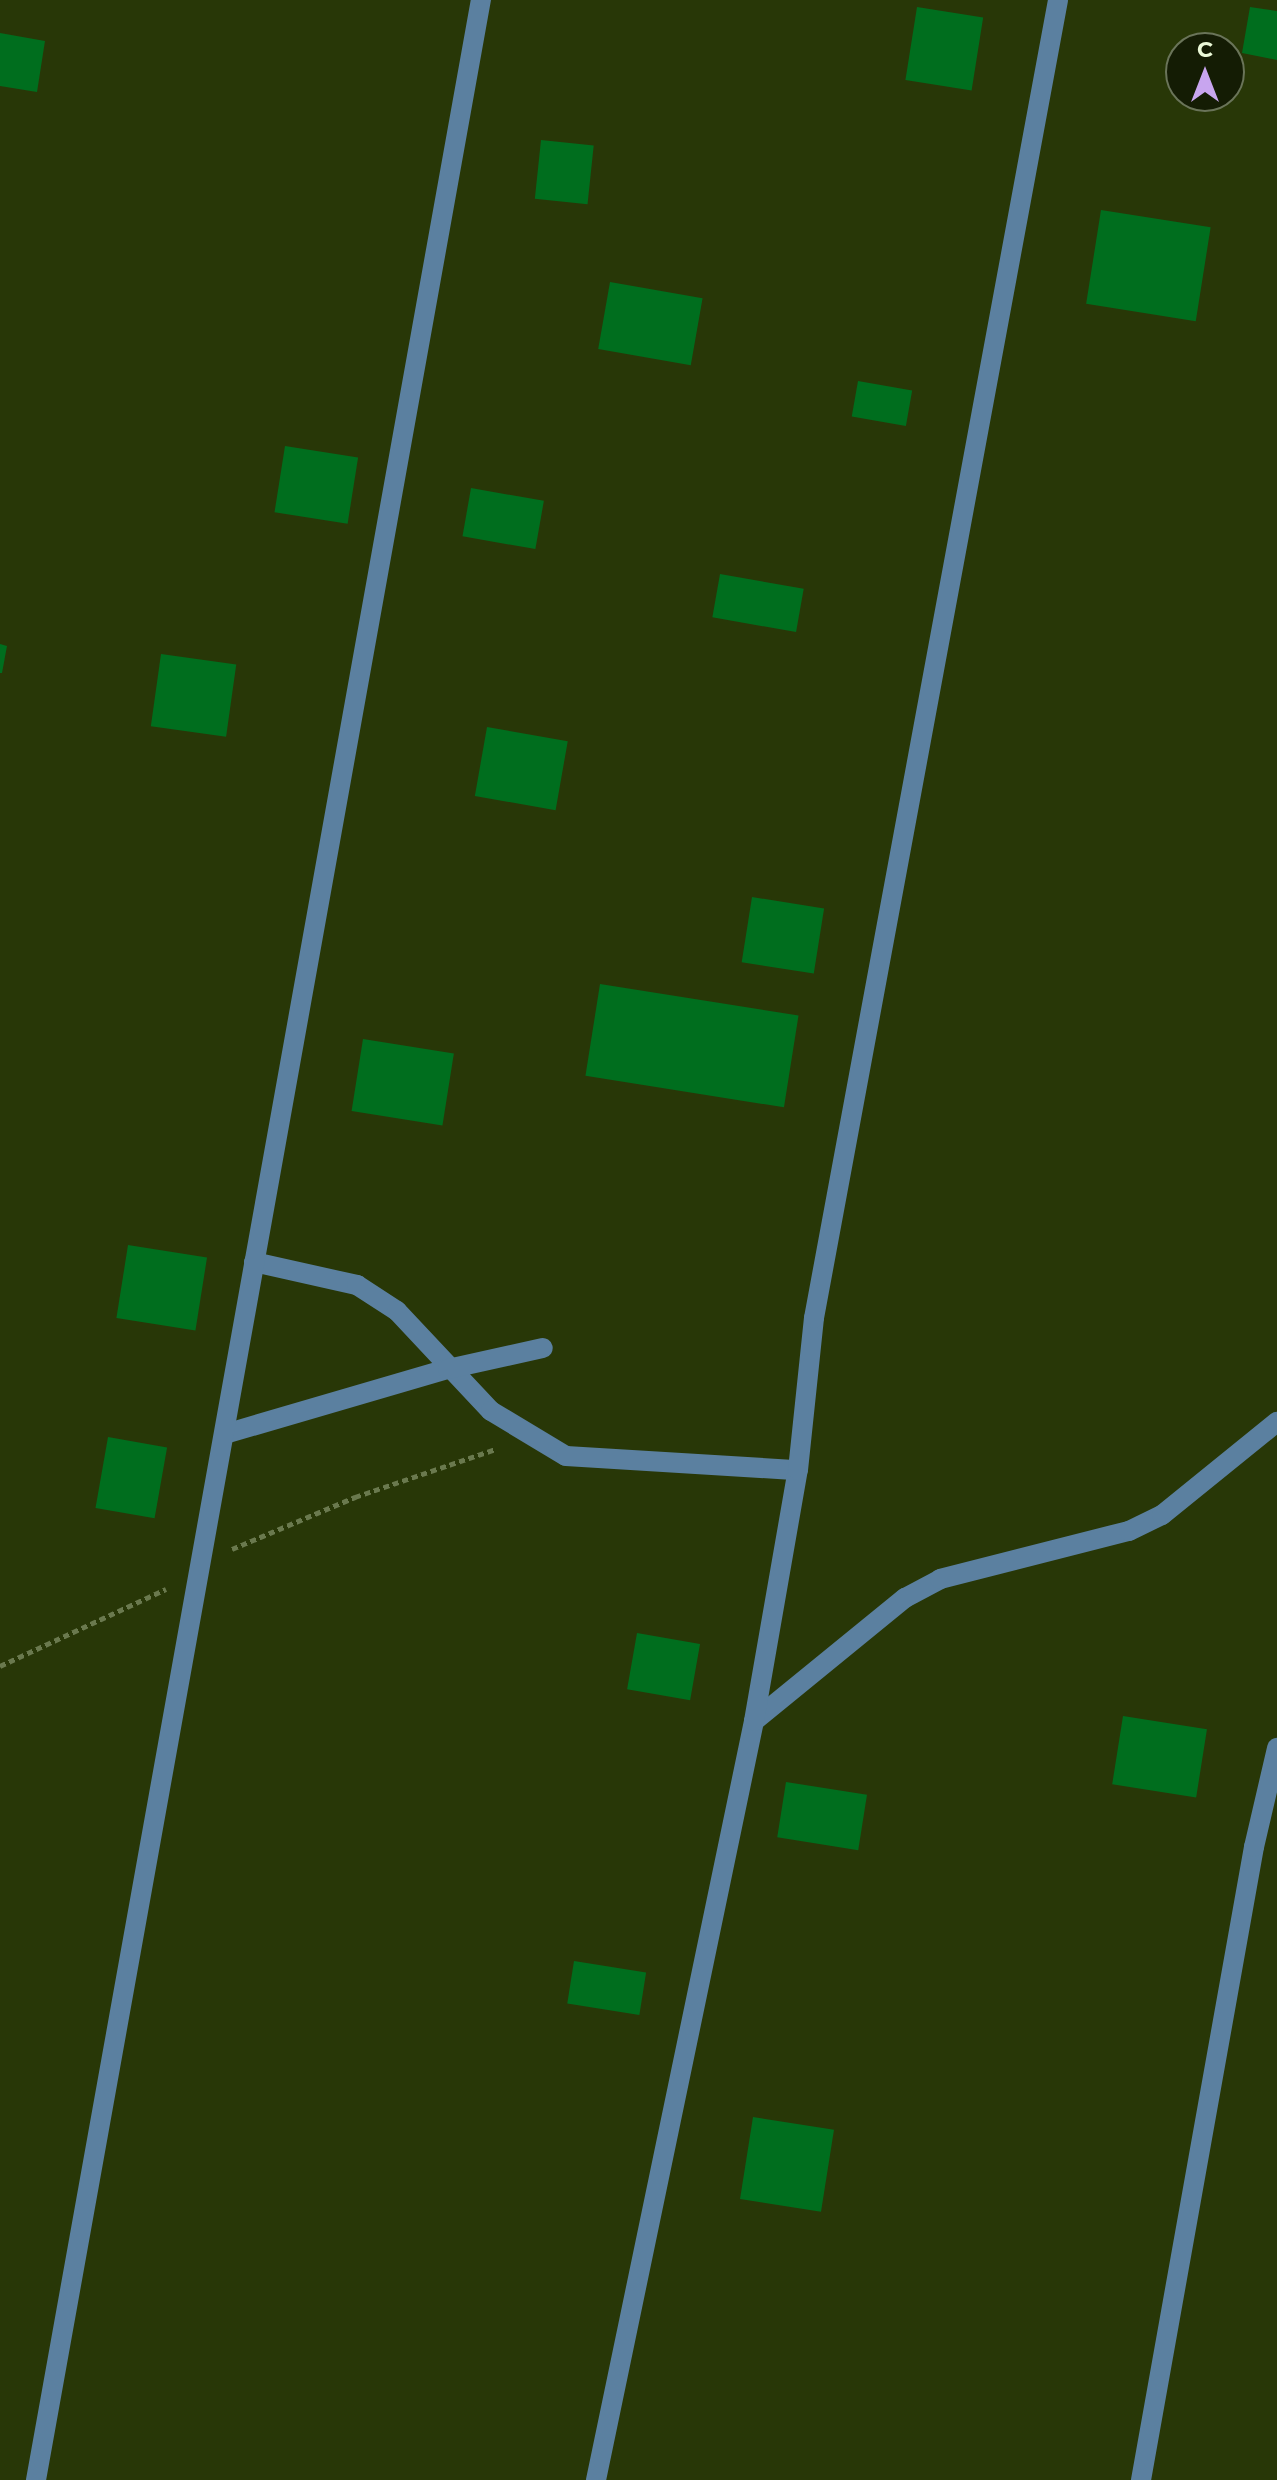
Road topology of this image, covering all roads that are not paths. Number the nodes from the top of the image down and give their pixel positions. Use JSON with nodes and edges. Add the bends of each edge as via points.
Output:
{"nodes":[{"id":1,"x":481,"y":0,"type":"edge"},
{"id":2,"x":1058,"y":0,"type":"edge"},
{"id":3,"x":254,"y":1262,"type":"junction"},
{"id":4,"x":543,"y":1348,"type":"dead end"},
{"id":5,"x":448,"y":1369,"type":"junction"},
{"id":6,"x":1277,"y":1422,"type":"edge"},
{"id":7,"x":225,"y":1434,"type":"junction"},
{"id":8,"x":798,"y":1470,"type":"junction"},
{"id":9,"x":754,"y":1721,"type":"junction"},
{"id":10,"x":1277,"y":1748,"type":"edge"},
{"id":11,"x":36,"y":2480,"type":"edge"},
{"id":12,"x":596,"y":2480,"type":"edge"},
{"id":13,"x":1141,"y":2480,"type":"edge"}],
"edges":[{"from":1,"to":3,"type":"street"},
{"from":2,"to":8,"type":"street","via":[[814,1318]]},
{"from":3,"to":5,"type":"street","via":[[357,1285],[397,1311]]},
{"from":3,"to":7,"type":"street"},
{"from":4,"to":5,"type":"street"},
{"from":5,"to":7,"type":"street"},
{"from":5,"to":8,"type":"street","via":[[491,1411],[566,1456]]},
{"from":6,"to":9,"type":"street","via":[[1162,1515],[1129,1531],[940,1579],[905,1598]]},
{"from":7,"to":11,"type":"street"},
{"from":8,"to":9,"type":"street"},
{"from":9,"to":12,"type":"street"},
{"from":10,"to":13,"type":"street","via":[[1254,1847]]}]}
